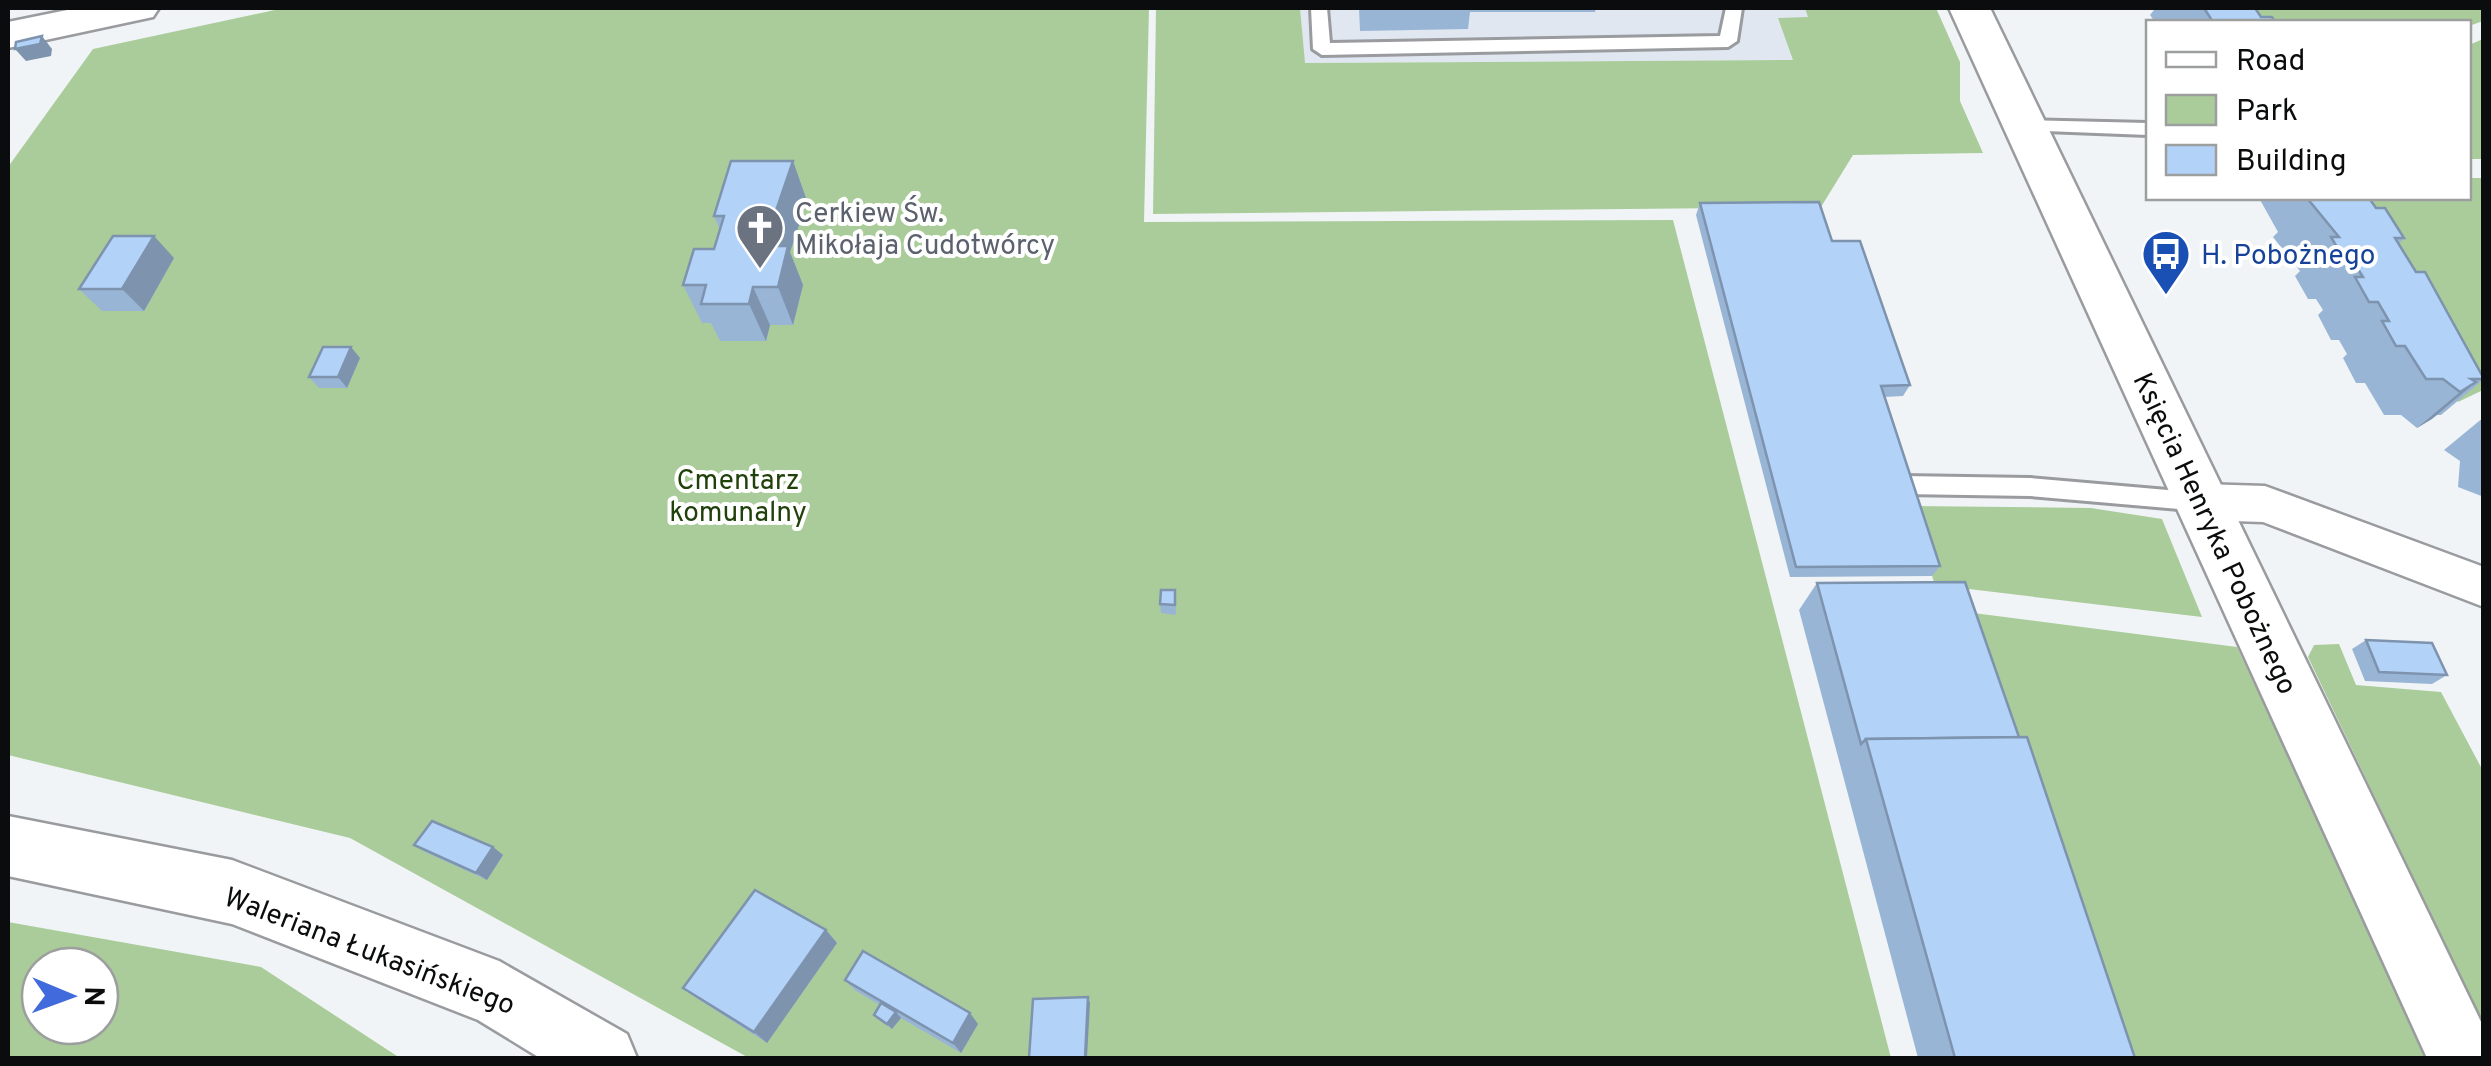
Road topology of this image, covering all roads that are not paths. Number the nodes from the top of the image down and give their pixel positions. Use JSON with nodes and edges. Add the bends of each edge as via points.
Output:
{"nodes":[{"id":1,"x":138,"y":8,"type":"edge"},
{"id":2,"x":1319,"y":8,"type":"edge"},
{"id":3,"x":1734,"y":8,"type":"edge"},
{"id":4,"x":1968,"y":8,"type":"edge"},
{"id":5,"x":8,"y":35,"type":"edge"},
{"id":6,"x":2023,"y":126,"type":"junction"},
{"id":7,"x":2146,"y":129,"type":"edge"},
{"id":8,"x":1902,"y":485,"type":"edge"},
{"id":9,"x":2202,"y":502,"type":"junction"},
{"id":10,"x":2484,"y":587,"type":"edge"},
{"id":11,"x":8,"y":846,"type":"edge"},
{"id":12,"x":603,"y":1058,"type":"edge"},
{"id":13,"x":2462,"y":1058,"type":"edge"}],
"edges":[{"from":1,"to":5,"type":"street"},
{"from":2,"to":3,"type":"lane","via":[[1322,49],[1728,41]]},
{"from":4,"to":6,"type":"street","name":"Księcia Henryka Pobożnego"},
{"from":6,"to":7,"type":"lane"},
{"from":6,"to":9,"type":"street","name":"Księcia Henryka Pobożnego"},
{"from":8,"to":9,"type":"lane"},
{"from":9,"to":10,"type":"street","via":[[2265,504]]},
{"from":9,"to":13,"type":"street","name":"Księcia Henryka Pobożnego"},
{"from":11,"to":12,"type":"street","name":"Waleriana Łukasińskiego","via":[[232,892],[499,995]]}]}
